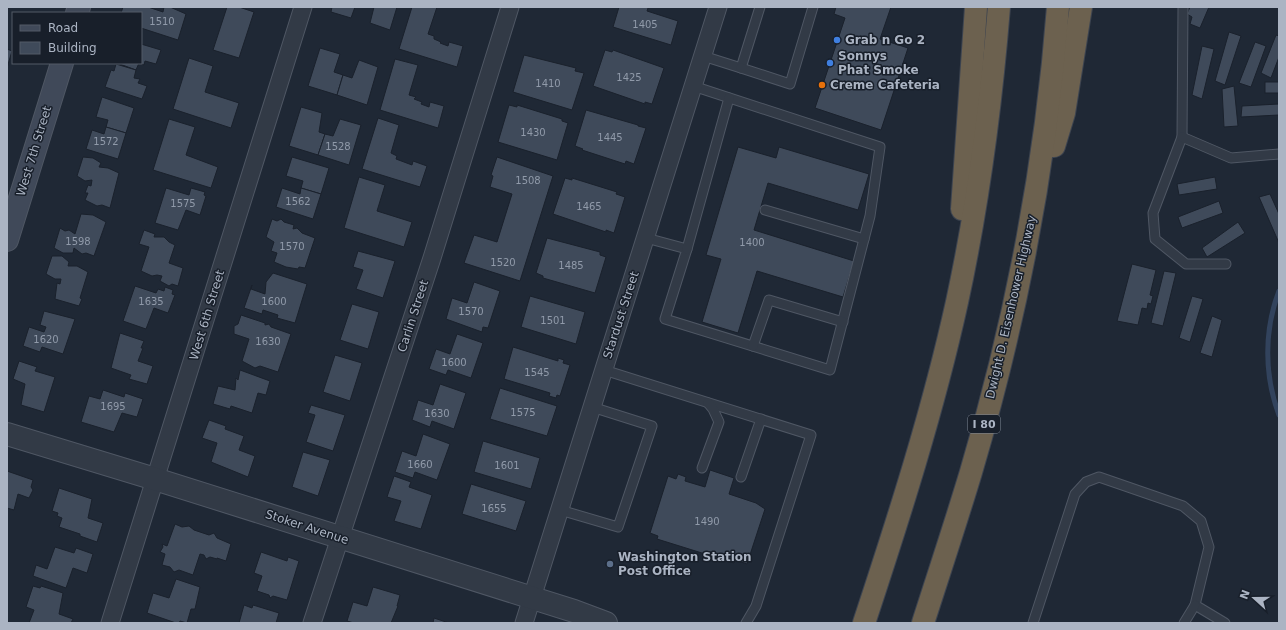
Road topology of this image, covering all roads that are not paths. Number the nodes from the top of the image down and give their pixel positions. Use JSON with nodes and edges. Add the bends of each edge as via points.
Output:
{"nodes":[{"id":1,"x":303,"y":7,"type":"edge"},
{"id":2,"x":510,"y":7,"type":"edge"},
{"id":3,"x":718,"y":7,"type":"edge"},
{"id":4,"x":760,"y":7,"type":"edge"},
{"id":5,"x":813,"y":7,"type":"edge"},
{"id":6,"x":976,"y":7,"type":"edge"},
{"id":7,"x":1000,"y":7,"type":"edge"},
{"id":8,"x":1058,"y":7,"type":"edge"},
{"id":9,"x":1081,"y":7,"type":"edge"},
{"id":10,"x":1183,"y":7,"type":"edge"},
{"id":11,"x":703,"y":56,"type":"junction"},
{"id":12,"x":62,"y":64,"type":"edge"},
{"id":13,"x":741,"y":68,"type":"junction"},
{"id":14,"x":693,"y":86,"type":"junction"},
{"id":15,"x":729,"y":98,"type":"junction"},
{"id":16,"x":1182,"y":137,"type":"junction"},
{"id":17,"x":1279,"y":154,"type":"edge"},
{"id":18,"x":765,"y":210,"type":"dead end"},
{"id":19,"x":1032,"y":222,"type":"junction"},
{"id":20,"x":8,"y":233,"type":"edge"},
{"id":21,"x":646,"y":238,"type":"junction"},
{"id":22,"x":864,"y":239,"type":"junction"},
{"id":23,"x":687,"y":249,"type":"junction"},
{"id":24,"x":1226,"y":264,"type":"dead end"},
{"id":25,"x":957,"y":302,"type":"junction"},
{"id":26,"x":842,"y":322,"type":"junction"},
{"id":27,"x":753,"y":346,"type":"junction"},
{"id":28,"x":604,"y":370,"type":"junction"},
{"id":29,"x":708,"y":403,"type":"junction"},
{"id":30,"x":592,"y":406,"type":"junction"},
{"id":31,"x":761,"y":419,"type":"junction"},
{"id":32,"x":7,"y":434,"type":"edge"},
{"id":33,"x":702,"y":468,"type":"dead end"},
{"id":34,"x":741,"y":477,"type":"dead end"},
{"id":35,"x":155,"y":479,"type":"junction"},
{"id":36,"x":560,"y":510,"type":"junction"},
{"id":37,"x":340,"y":537,"type":"junction"},
{"id":38,"x":532,"y":597,"type":"junction"},
{"id":39,"x":1195,"y":605,"type":"junction"},
{"id":40,"x":110,"y":623,"type":"edge"},
{"id":41,"x":312,"y":623,"type":"edge"},
{"id":42,"x":524,"y":623,"type":"edge"},
{"id":43,"x":606,"y":623,"type":"edge"},
{"id":44,"x":746,"y":623,"type":"edge"},
{"id":45,"x":864,"y":623,"type":"edge"},
{"id":46,"x":923,"y":623,"type":"edge"},
{"id":47,"x":1033,"y":623,"type":"edge"},
{"id":48,"x":1184,"y":623,"type":"edge"},
{"id":49,"x":1224,"y":623,"type":"edge"}],
"edges":[{"from":1,"to":35,"type":"street","name":"West 6th Street"},
{"from":2,"to":37,"type":"street","name":"Carlin Street","via":[[432,258]]},
{"from":3,"to":11,"type":"street","name":"Stardust Street"},
{"from":4,"to":13,"type":"lane"},
{"from":5,"to":13,"type":"lane","via":[[790,84]]},
{"from":6,"to":25,"type":"highway"},
{"from":7,"to":25,"type":"highway","via":[[984,148]]},
{"from":8,"to":19,"type":"highway","name":"Dwight D. Eisenhower Highway","number":"I 80","via":[[1053,76]]},
{"from":9,"to":19,"type":"highway","via":[[1064,113]]},
{"from":10,"to":16,"type":"lane"},
{"from":11,"to":13,"type":"lane"},
{"from":11,"to":14,"type":"street","name":"Stardust Street"},
{"from":12,"to":20,"type":"main road","name":"West 7th Street"},
{"from":14,"to":15,"type":"lane"},
{"from":14,"to":21,"type":"street","name":"Stardust Street"},
{"from":15,"to":22,"type":"lane","via":[[880,147]]},
{"from":15,"to":23,"type":"lane"},
{"from":16,"to":17,"type":"lane","via":[[1231,158]]},
{"from":16,"to":24,"type":"lane","via":[[1153,213],[1155,239],[1186,264]]},
{"from":18,"to":22,"type":"lane"},
{"from":19,"to":46,"type":"highway","name":"Dwight D. Eisenhower Highway","number":"I 80","via":[[1010,324],[971,472]]},
{"from":21,"to":23,"type":"lane"},
{"from":21,"to":28,"type":"street","name":"Stardust Street"},
{"from":22,"to":26,"type":"lane"},
{"from":23,"to":27,"type":"lane","via":[[666,320]]},
{"from":25,"to":45,"type":"highway","via":[[910,482]]},
{"from":26,"to":27,"type":"lane","via":[[769,300]]},
{"from":26,"to":27,"type":"lane","via":[[830,370]]},
{"from":28,"to":29,"type":"lane"},
{"from":28,"to":30,"type":"street","name":"Stardust Street"},
{"from":29,"to":31,"type":"lane"},
{"from":29,"to":33,"type":"lane","via":[[720,422]]},
{"from":30,"to":36,"type":"street","name":"Stardust Street"},
{"from":30,"to":36,"type":"lane","via":[[652,426],[618,528]]},
{"from":31,"to":34,"type":"lane"},
{"from":31,"to":44,"type":"lane","via":[[811,435],[756,606]]},
{"from":32,"to":35,"type":"street","name":"Stoker Avenue"},
{"from":35,"to":37,"type":"street","name":"Stoker Avenue"},
{"from":35,"to":40,"type":"street","name":"West 6th Street"},
{"from":36,"to":38,"type":"street","name":"Stardust Street"},
{"from":37,"to":38,"type":"street","name":"Stoker Avenue"},
{"from":37,"to":41,"type":"street","name":"Carlin Street"},
{"from":38,"to":42,"type":"street","name":"Stardust Street"},
{"from":38,"to":43,"type":"street","name":"Stoker Avenue"},
{"from":39,"to":47,"type":"lane","via":[[1209,547],[1201,521],[1183,506],[1099,477],[1086,482],[1074,494]]},
{"from":39,"to":48,"type":"lane"},
{"from":39,"to":49,"type":"lane"}]}
